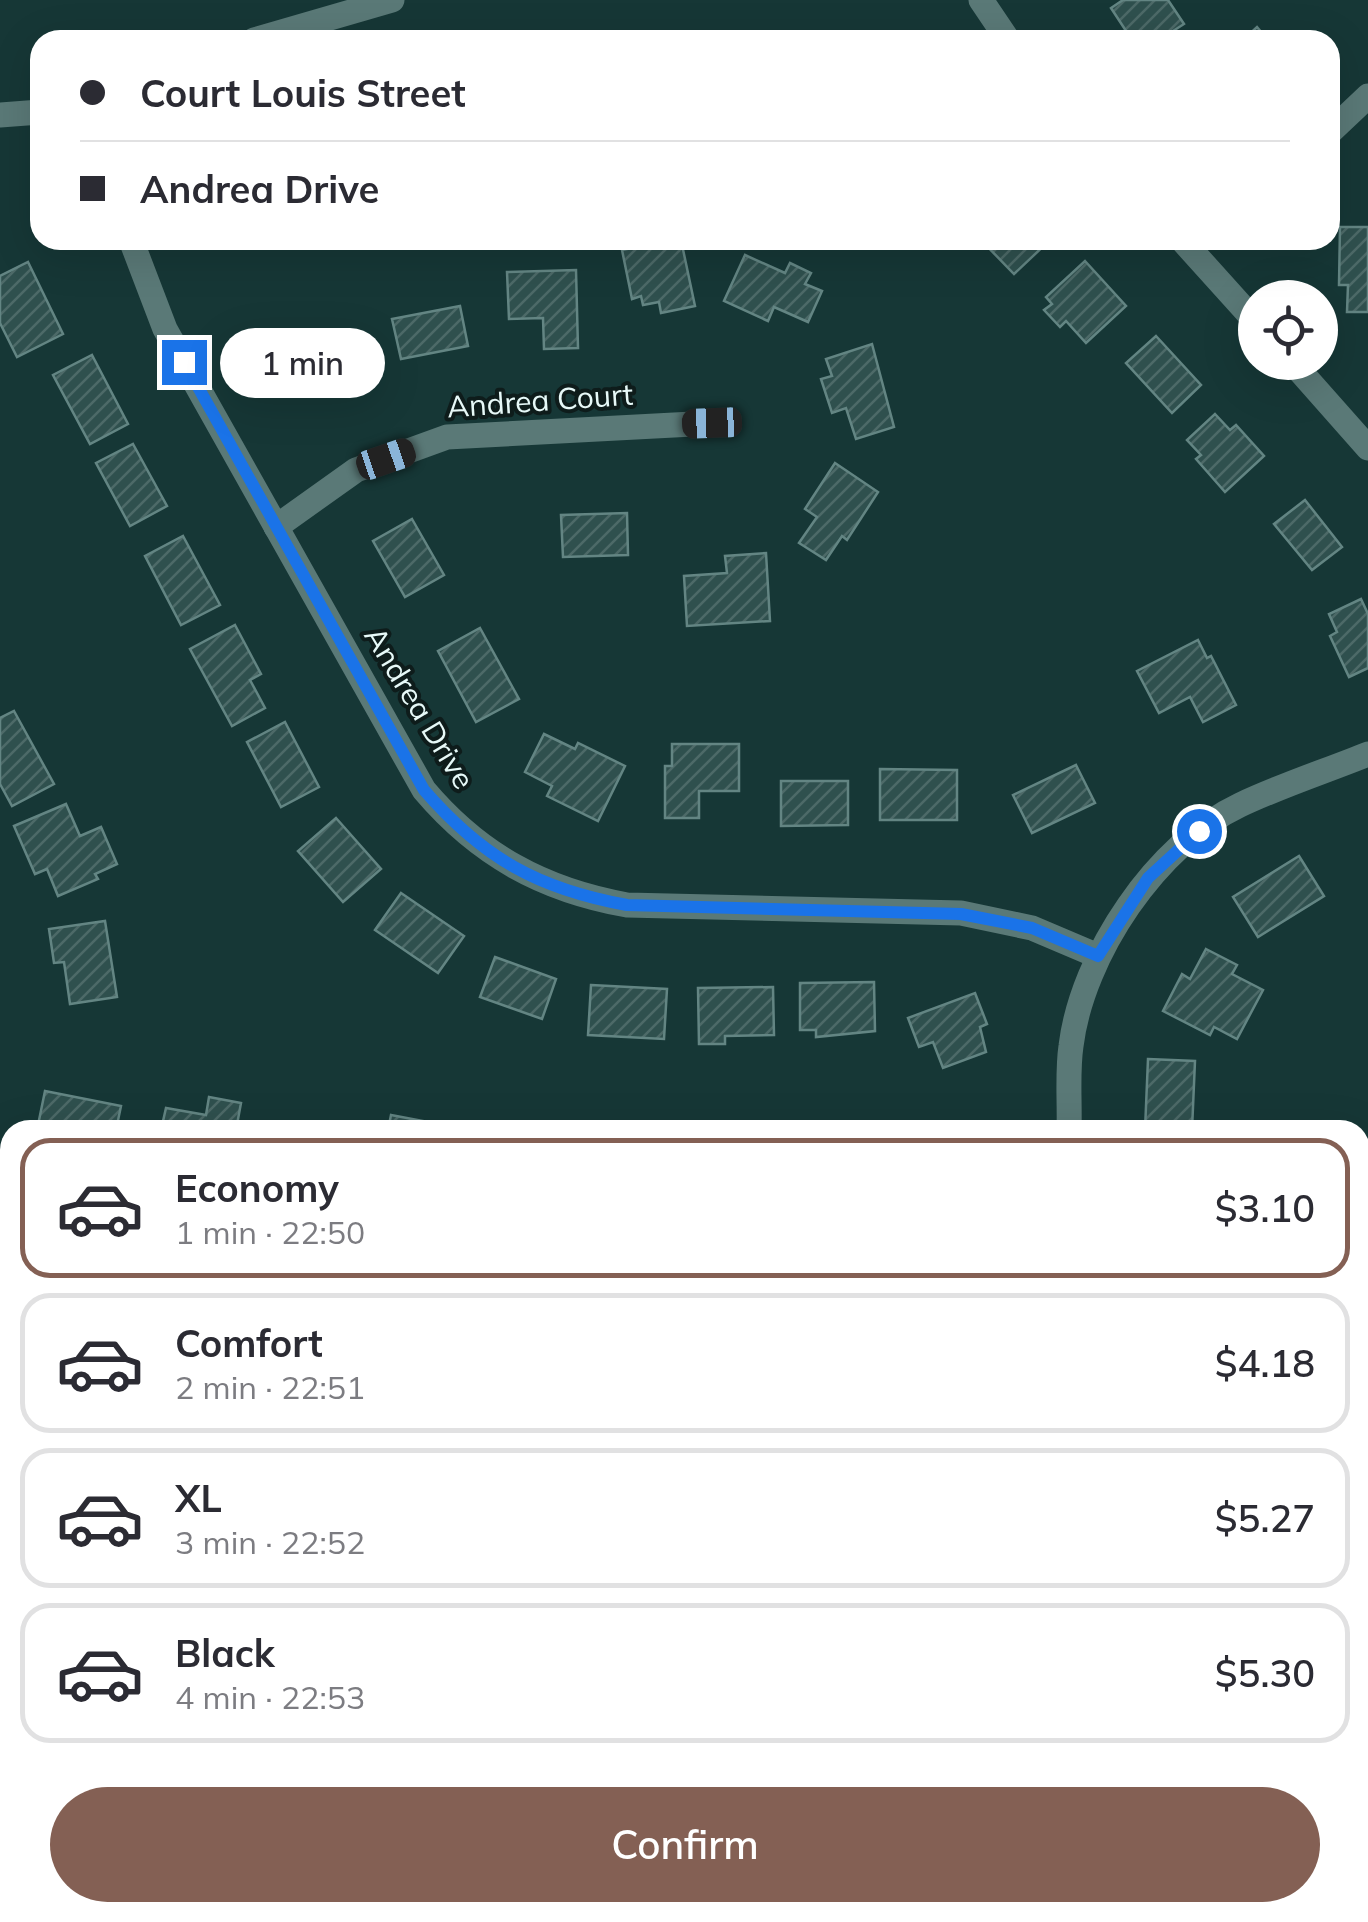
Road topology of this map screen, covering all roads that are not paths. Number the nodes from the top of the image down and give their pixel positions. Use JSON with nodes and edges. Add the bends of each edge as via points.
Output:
{"nodes":[{"id":1,"x":392,"y":0,"type":"edge"},
{"id":2,"x":982,"y":0,"type":"edge"},
{"id":3,"x":288,"y":30,"type":"edge"},
{"id":4,"x":1002,"y":30,"type":"edge"},
{"id":5,"x":1368,"y":96,"type":"edge"},
{"id":6,"x":30,"y":113,"type":"edge"},
{"id":7,"x":0,"y":115,"type":"edge"},
{"id":8,"x":1340,"y":123,"type":"edge"},
{"id":9,"x":135,"y":250,"type":"edge"},
{"id":10,"x":1192,"y":250,"type":"edge"},
{"id":11,"x":1210,"y":250,"type":"edge"},
{"id":12,"x":1202,"y":261,"type":"junction"},
{"id":13,"x":1238,"y":302,"type":"edge"},
{"id":14,"x":1308,"y":380,"type":"edge"},
{"id":15,"x":712,"y":423,"type":"dead end"},
{"id":16,"x":1368,"y":448,"type":"edge"},
{"id":17,"x":276,"y":527,"type":"junction"},
{"id":18,"x":1368,"y":754,"type":"edge"},
{"id":19,"x":1098,"y":956,"type":"junction"},
{"id":20,"x":1069,"y":1120,"type":"edge"}],
"edges":[{"from":1,"to":3,"type":"street"},
{"from":2,"to":4,"type":"street"},
{"from":5,"to":8,"type":"street"},
{"from":6,"to":7,"type":"street"},
{"from":9,"to":17,"type":"street","name":"Andrea Drive","via":[[165,329]]},
{"from":10,"to":12,"type":"street"},
{"from":11,"to":12,"type":"street"},
{"from":12,"to":13,"type":"street"},
{"from":14,"to":16,"type":"street"},
{"from":15,"to":17,"type":"street","name":"Andrea Court","via":[[447,438],[356,470]]},
{"from":17,"to":19,"type":"street","name":"Andrea Drive","via":[[424,790],[455,827],[513,870],[580,896],[627,905],[961,914],[1032,928]]},
{"from":18,"to":19,"type":"street","via":[[1238,806],[1199,831],[1148,878]]},
{"from":19,"to":20,"type":"street","via":[[1071,1044]]}]}
